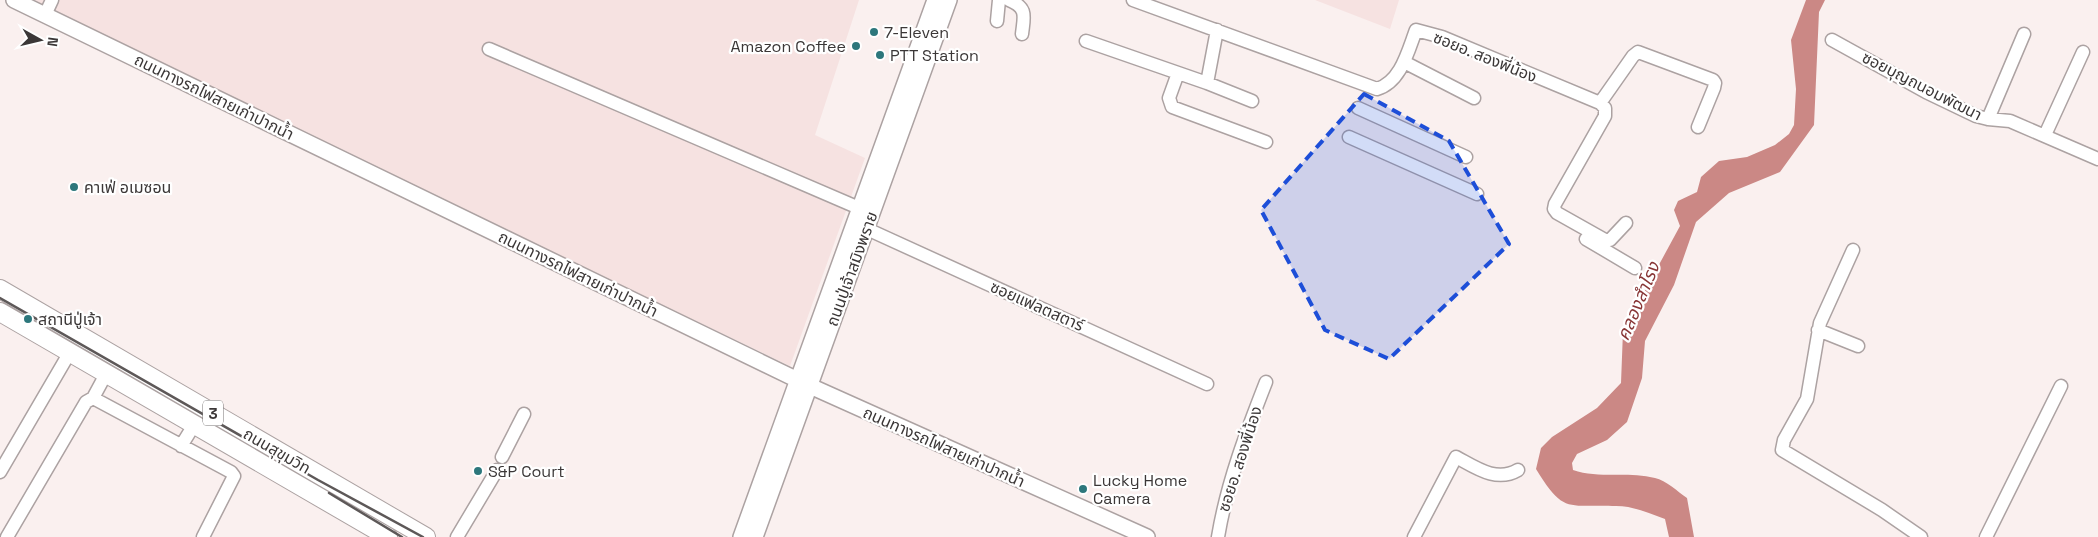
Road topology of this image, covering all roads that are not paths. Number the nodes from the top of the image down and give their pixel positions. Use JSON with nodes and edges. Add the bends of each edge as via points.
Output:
{"nodes":[{"id":1,"x":14,"y":0,"type":"edge"},
{"id":2,"x":52,"y":0,"type":"edge"},
{"id":3,"x":935,"y":0,"type":"edge"},
{"id":4,"x":949,"y":0,"type":"edge"},
{"id":5,"x":999,"y":0,"type":"edge"},
{"id":6,"x":1009,"y":0,"type":"edge"},
{"id":7,"x":1133,"y":0,"type":"edge"},
{"id":8,"x":45,"y":15,"type":"junction"},
{"id":9,"x":997,"y":21,"type":"dead end"},
{"id":10,"x":1217,"y":30,"type":"junction"},
{"id":11,"x":1022,"y":34,"type":"dead end"},
{"id":12,"x":2024,"y":34,"type":"dead end"},
{"id":13,"x":1832,"y":40,"type":"dead end"},
{"id":14,"x":1086,"y":41,"type":"dead end"},
{"id":15,"x":489,"y":49,"type":"dead end"},
{"id":16,"x":2083,"y":52,"type":"dead end"},
{"id":17,"x":1404,"y":62,"type":"junction"},
{"id":18,"x":1178,"y":73,"type":"junction"},
{"id":19,"x":1207,"y":83,"type":"junction"},
{"id":20,"x":1474,"y":98,"type":"dead end"},
{"id":21,"x":1252,"y":101,"type":"dead end"},
{"id":22,"x":1600,"y":103,"type":"junction"},
{"id":23,"x":1358,"y":108,"type":"dead end"},
{"id":24,"x":902,"y":112,"type":"junction"},
{"id":25,"x":1988,"y":119,"type":"junction"},
{"id":26,"x":1698,"y":127,"type":"dead end"},
{"id":27,"x":2045,"y":135,"type":"junction"},
{"id":28,"x":1349,"y":137,"type":"dead end"},
{"id":29,"x":1266,"y":142,"type":"dead end"},
{"id":30,"x":1466,"y":157,"type":"dead end"},
{"id":31,"x":2098,"y":159,"type":"edge"},
{"id":32,"x":1477,"y":194,"type":"dead end"},
{"id":33,"x":860,"y":208,"type":"junction"},
{"id":34,"x":1557,"y":213,"type":"junction"},
{"id":35,"x":1626,"y":223,"type":"dead end"},
{"id":36,"x":866,"y":229,"type":"junction"},
{"id":37,"x":1853,"y":250,"type":"dead end"},
{"id":38,"x":1635,"y":268,"type":"dead end"},
{"id":39,"x":0,"y":289,"type":"edge"},
{"id":40,"x":0,"y":312,"type":"edge"},
{"id":41,"x":1818,"y":330,"type":"junction"},
{"id":42,"x":1858,"y":346,"type":"dead end"},
{"id":43,"x":70,"y":352,"type":"junction"},
{"id":44,"x":106,"y":374,"type":"junction"},
{"id":45,"x":1266,"y":382,"type":"dead end"},
{"id":46,"x":803,"y":383,"type":"junction"},
{"id":47,"x":1208,"y":384,"type":"dead end"},
{"id":48,"x":2061,"y":386,"type":"dead end"},
{"id":49,"x":93,"y":398,"type":"junction"},
{"id":50,"x":202,"y":407,"type":"junction"},
{"id":51,"x":524,"y":414,"type":"dead end"},
{"id":52,"x":194,"y":425,"type":"junction"},
{"id":53,"x":181,"y":446,"type":"junction"},
{"id":54,"x":502,"y":456,"type":"dead end"},
{"id":55,"x":497,"y":470,"type":"dead end"},
{"id":56,"x":1518,"y":470,"type":"dead end"},
{"id":57,"x":0,"y":472,"type":"edge"},
{"id":58,"x":7,"y":537,"type":"edge"},
{"id":59,"x":203,"y":537,"type":"edge"},
{"id":60,"x":388,"y":537,"type":"edge"},
{"id":61,"x":426,"y":537,"type":"edge"},
{"id":62,"x":457,"y":537,"type":"edge"},
{"id":63,"x":741,"y":537,"type":"edge"},
{"id":64,"x":755,"y":537,"type":"edge"},
{"id":65,"x":1147,"y":537,"type":"edge"},
{"id":66,"x":1218,"y":537,"type":"edge"},
{"id":67,"x":1414,"y":537,"type":"edge"},
{"id":68,"x":1922,"y":537,"type":"edge"},
{"id":69,"x":1986,"y":537,"type":"edge"}],
"edges":[{"from":1,"to":8,"type":"main road","name":"ถนนทางรถไฟสายเก่าปากน้ำ"},
{"from":2,"to":8,"type":"street"},
{"from":3,"to":24,"type":"main road","name":"ถนนปู่เจ้าสมิงพราย"},
{"from":4,"to":24,"type":"main road","name":"ถนนปู่เจ้าสมิงพราย"},
{"from":5,"to":9,"type":"street"},
{"from":6,"to":11,"type":"street","via":[[1018,4],[1024,13]]},
{"from":7,"to":10,"type":"street","name":"ซอยอ. สองพี่น้อง"},
{"from":8,"to":46,"type":"main road","name":"ถนนทางรถไฟสายเก่าปากน้ำ"},
{"from":10,"to":17,"type":"street","name":"ซอยอ. สองพี่น้อง","via":[[1377,89],[1393,80]]},
{"from":10,"to":19,"type":"street"},
{"from":12,"to":25,"type":"street"},
{"from":13,"to":25,"type":"street","name":"ซอยบุญถนอมพัฒนา","via":[[1926,92]]},
{"from":14,"to":18,"type":"street"},
{"from":15,"to":33,"type":"street"},
{"from":16,"to":27,"type":"street"},
{"from":17,"to":20,"type":"street"},
{"from":17,"to":22,"type":"street","name":"ซอยอ. สองพี่น้อง","via":[[1416,30],[1442,37]]},
{"from":18,"to":19,"type":"street"},
{"from":18,"to":29,"type":"street","via":[[1169,98],[1172,107]]},
{"from":19,"to":21,"type":"street"},
{"from":22,"to":26,"type":"street","via":[[1638,52],[1713,80],[1714,88]]},
{"from":22,"to":34,"type":"street","via":[[1605,108],[1605,116],[1555,204]]},
{"from":23,"to":30,"type":"street"},
{"from":24,"to":33,"type":"main road","name":"ถนนปู่เจ้าสมิงพราย"},
{"from":24,"to":36,"type":"main road","name":"ถนนปู่เจ้าสมิงพราย"},
{"from":25,"to":27,"type":"street","name":"ซอยบุญถนอมพัฒนา","via":[[2010,121]]},
{"from":27,"to":31,"type":"street","name":"ซอยบุญถนอมพัฒนา"},
{"from":28,"to":32,"type":"street"},
{"from":33,"to":46,"type":"main road","name":"ถนนปู่เจ้าสมิงพราย"},
{"from":34,"to":35,"type":"street","via":[[1605,240],[1610,240]]},
{"from":34,"to":38,"type":"street","via":[[1559,221],[1566,226]]},
{"from":36,"to":46,"type":"main road","name":"ถนนปู่เจ้าสมิงพราย"},
{"from":36,"to":47,"type":"street","name":"ซอยแฟลตสตาร์"},
{"from":37,"to":41,"type":"street"},
{"from":39,"to":50,"type":"highway","name":"ถนนสุขุมวิท","number":"3"},
{"from":40,"to":43,"type":"highway","name":"ถนนสุขุมวิท","number":"3"},
{"from":41,"to":42,"type":"street"},
{"from":41,"to":68,"type":"street","via":[[1807,399],[1784,440],[1782,450]]},
{"from":43,"to":44,"type":"highway","name":"ถนนสุขุมวิท","number":"3"},
{"from":43,"to":57,"type":"street"},
{"from":44,"to":49,"type":"street"},
{"from":44,"to":52,"type":"highway","name":"ถนนสุขุมวิท","number":"3"},
{"from":45,"to":66,"type":"street","name":"ซอยอ. สองพี่น้อง","via":[[1236,461]]},
{"from":46,"to":63,"type":"main road","name":"ถนนปู่เจ้าสมิงพราย"},
{"from":46,"to":64,"type":"main road","name":"ถนนปู่เจ้าสมิงพราย"},
{"from":46,"to":65,"type":"main road","name":"ถนนทางรถไฟสายเก่าปากน้ำ"},
{"from":48,"to":69,"type":"street"},
{"from":49,"to":53,"type":"street"},
{"from":49,"to":58,"type":"street","via":[[86,402]]},
{"from":50,"to":52,"type":"highway"},
{"from":50,"to":61,"type":"highway","name":"ถนนสุขุมวิท","number":"3"},
{"from":51,"to":54,"type":"street"},
{"from":52,"to":53,"type":"street"},
{"from":52,"to":60,"type":"highway","name":"ถนนสุขุมวิท","number":"3"},
{"from":53,"to":59,"type":"street","via":[[234,476]]},
{"from":55,"to":62,"type":"street"},
{"from":56,"to":67,"type":"street","via":[[1495,476],[1456,457]]}]}
